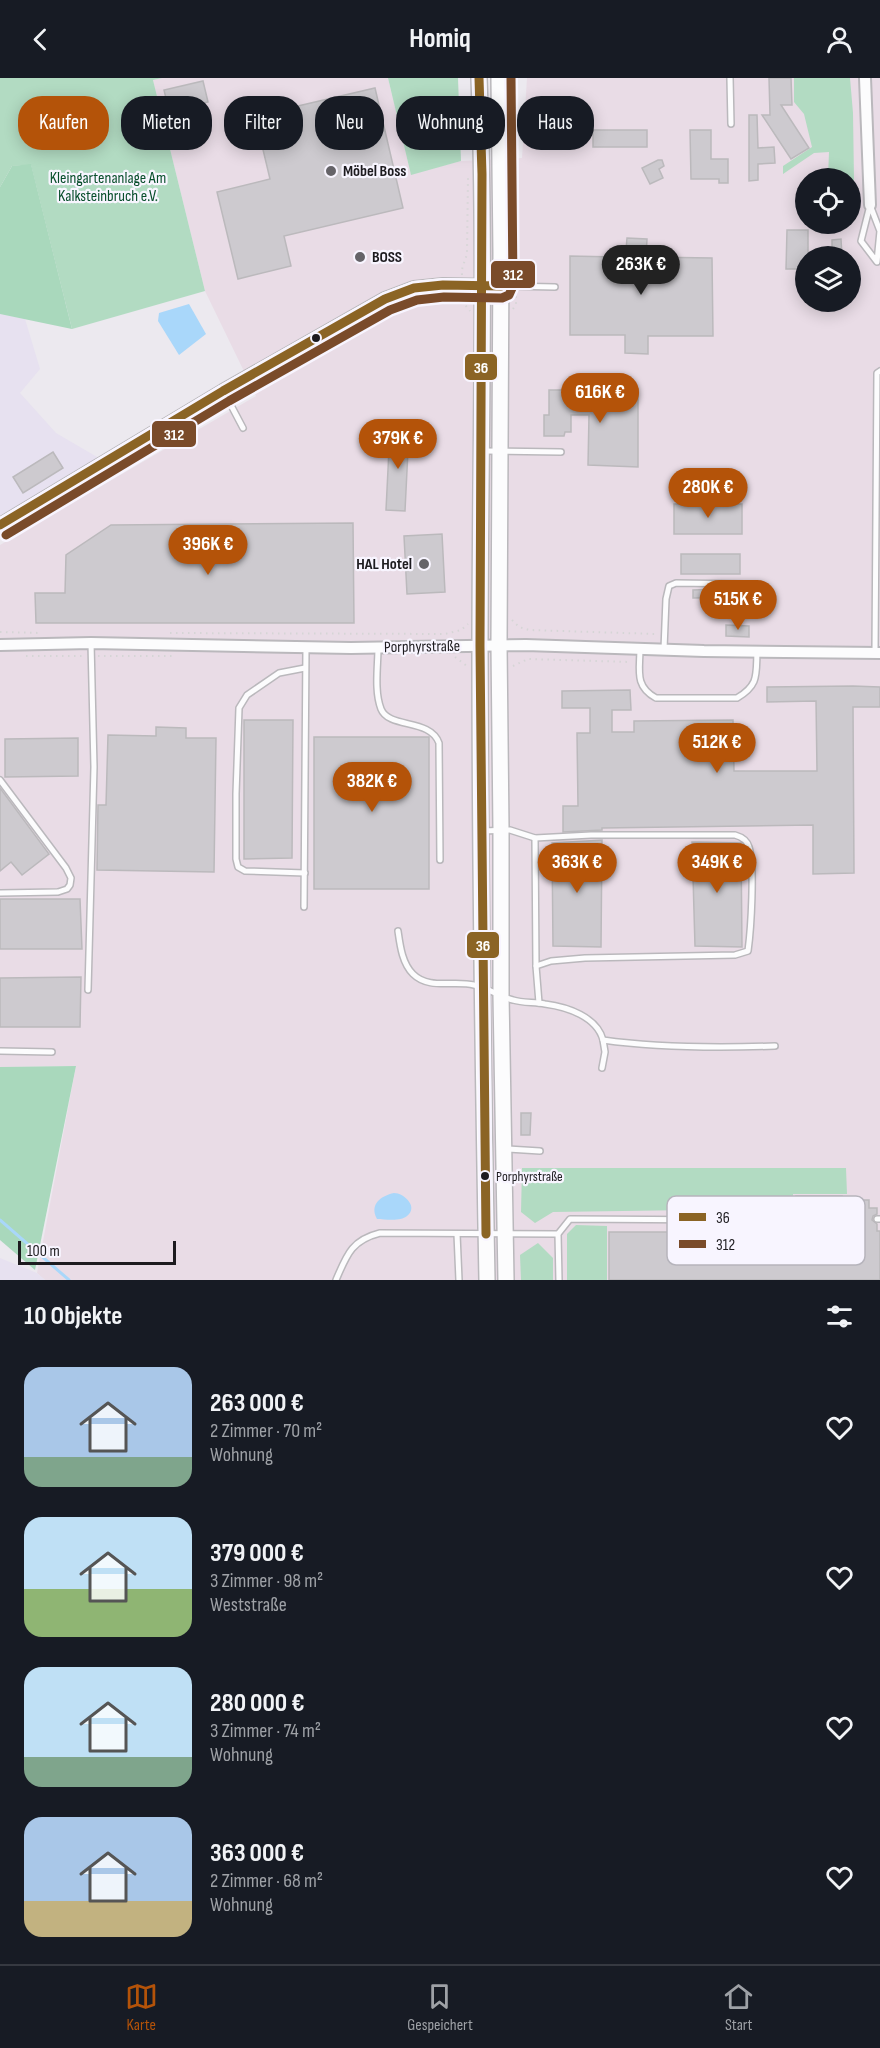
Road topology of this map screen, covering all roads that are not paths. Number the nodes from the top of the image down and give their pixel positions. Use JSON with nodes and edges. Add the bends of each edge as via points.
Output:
{"nodes":[{"id":1,"x":479,"y":78,"type":"edge"},
{"id":2,"x":499,"y":78,"type":"edge"},
{"id":3,"x":730,"y":78,"type":"edge"},
{"id":4,"x":865,"y":78,"type":"edge"},
{"id":5,"x":730,"y":124,"type":"dead end"},
{"id":6,"x":880,"y":180,"type":"edge"},
{"id":7,"x":868,"y":181,"type":"junction"},
{"id":8,"x":870,"y":205,"type":"junction"},
{"id":9,"x":879,"y":265,"type":"edge"},
{"id":10,"x":481,"y":286,"type":"junction"},
{"id":11,"x":501,"y":286,"type":"junction"},
{"id":12,"x":555,"y":287,"type":"dead end"},
{"id":13,"x":880,"y":371,"type":"edge"},
{"id":14,"x":223,"y":391,"type":"junction"},
{"id":15,"x":243,"y":428,"type":"dead end"},
{"id":16,"x":481,"y":451,"type":"junction"},
{"id":17,"x":500,"y":451,"type":"junction"},
{"id":18,"x":561,"y":452,"type":"dead end"},
{"id":19,"x":878,"y":521,"type":"edge"},
{"id":20,"x":0,"y":525,"type":"edge"},
{"id":21,"x":745,"y":584,"type":"dead end"},
{"id":22,"x":91,"y":643,"type":"junction"},
{"id":23,"x":0,"y":645,"type":"edge"},
{"id":24,"x":499,"y":645,"type":"junction"},
{"id":25,"x":480,"y":646,"type":"junction"},
{"id":26,"x":306,"y":648,"type":"junction"},
{"id":27,"x":378,"y":648,"type":"junction"},
{"id":28,"x":640,"y":648,"type":"junction"},
{"id":29,"x":664,"y":649,"type":"junction"},
{"id":30,"x":758,"y":651,"type":"junction"},
{"id":31,"x":878,"y":653,"type":"edge"},
{"id":32,"x":305,"y":668,"type":"junction"},
{"id":33,"x":0,"y":780,"type":"edge"},
{"id":34,"x":501,"y":830,"type":"junction"},
{"id":35,"x":481,"y":831,"type":"junction"},
{"id":36,"x":535,"y":838,"type":"junction"},
{"id":37,"x":440,"y":860,"type":"dead end"},
{"id":38,"x":304,"y":873,"type":"junction"},
{"id":39,"x":0,"y":893,"type":"edge"},
{"id":40,"x":304,"y":907,"type":"dead end"},
{"id":41,"x":398,"y":931,"type":"dead end"},
{"id":42,"x":536,"y":966,"type":"junction"},
{"id":43,"x":483,"y":988,"type":"junction"},
{"id":44,"x":88,"y":990,"type":"dead end"},
{"id":45,"x":501,"y":995,"type":"junction"},
{"id":46,"x":539,"y":1003,"type":"junction"},
{"id":47,"x":603,"y":1040,"type":"junction"},
{"id":48,"x":775,"y":1046,"type":"dead end"},
{"id":49,"x":0,"y":1051,"type":"edge"},
{"id":50,"x":52,"y":1052,"type":"dead end"},
{"id":51,"x":602,"y":1068,"type":"dead end"},
{"id":52,"x":504,"y":1149,"type":"junction"},
{"id":53,"x":540,"y":1151,"type":"dead end"},
{"id":54,"x":667,"y":1220,"type":"edge"},
{"id":55,"x":457,"y":1234,"type":"junction"},
{"id":56,"x":480,"y":1234,"type":"junction"},
{"id":57,"x":506,"y":1234,"type":"junction"},
{"id":58,"x":558,"y":1234,"type":"junction"},
{"id":59,"x":336,"y":1280,"type":"edge"},
{"id":60,"x":459,"y":1280,"type":"edge"},
{"id":61,"x":487,"y":1280,"type":"edge"},
{"id":62,"x":506,"y":1280,"type":"edge"},
{"id":63,"x":559,"y":1280,"type":"edge"}],
"edges":[{"from":1,"to":10,"type":"main road"},
{"from":2,"to":11,"type":"main road"},
{"from":3,"to":5,"type":"lane"},
{"from":4,"to":7,"type":"street"},
{"from":6,"to":7,"type":"lane"},
{"from":7,"to":8,"type":"street"},
{"from":8,"to":9,"type":"lane","via":[[880,231]]},
{"from":8,"to":9,"type":"lane","via":[[861,241]]},
{"from":10,"to":11,"type":"street"},
{"from":10,"to":14,"type":"street","via":[[414,288],[385,299]]},
{"from":10,"to":16,"type":"main road"},
{"from":11,"to":12,"type":"lane"},
{"from":11,"to":17,"type":"main road"},
{"from":13,"to":19,"type":"lane"},
{"from":14,"to":15,"type":"lane"},
{"from":14,"to":20,"type":"street"},
{"from":16,"to":17,"type":"lane"},
{"from":16,"to":25,"type":"main road"},
{"from":17,"to":18,"type":"lane"},
{"from":17,"to":24,"type":"main road"},
{"from":19,"to":31,"type":"lane"},
{"from":21,"to":29,"type":"lane","via":[[669,586]]},
{"from":22,"to":23,"type":"street","name":"Porphyrstraße"},
{"from":22,"to":26,"type":"street","name":"Porphyrstraße"},
{"from":22,"to":44,"type":"lane","via":[[94,767]]},
{"from":24,"to":25,"type":"street","name":"Porphyrstraße"},
{"from":24,"to":28,"type":"street","name":"Porphyrstraße"},
{"from":24,"to":34,"type":"main road"},
{"from":25,"to":27,"type":"street","name":"Porphyrstraße"},
{"from":25,"to":35,"type":"main road"},
{"from":26,"to":27,"type":"street","name":"Porphyrstraße"},
{"from":26,"to":32,"type":"lane"},
{"from":27,"to":37,"type":"lane","via":[[378,689],[384,714],[427,729],[439,743]]},
{"from":28,"to":29,"type":"street","name":"Porphyrstraße"},
{"from":28,"to":30,"type":"lane","via":[[641,685],[656,698],[737,698],[756,680]]},
{"from":29,"to":30,"type":"street","name":"Porphyrstraße"},
{"from":30,"to":31,"type":"street","name":"Porphyrstraße"},
{"from":32,"to":38,"type":"lane"},
{"from":32,"to":38,"type":"lane","via":[[279,673],[247,695],[239,708],[236,794],[238,867],[245,871]]},
{"from":33,"to":39,"type":"lane","via":[[71,878],[67,889],[58,892]]},
{"from":34,"to":35,"type":"lane"},
{"from":34,"to":36,"type":"lane"},
{"from":34,"to":45,"type":"main road"},
{"from":35,"to":43,"type":"main road"},
{"from":36,"to":42,"type":"lane"},
{"from":36,"to":42,"type":"lane","via":[[735,835],[749,846],[752,866],[748,951],[735,955],[585,958]]},
{"from":38,"to":40,"type":"lane"},
{"from":41,"to":43,"type":"lane","via":[[403,956],[413,975],[428,982]]},
{"from":42,"to":46,"type":"lane"},
{"from":43,"to":45,"type":"lane"},
{"from":43,"to":56,"type":"main road"},
{"from":45,"to":46,"type":"lane"},
{"from":45,"to":52,"type":"main road"},
{"from":46,"to":47,"type":"lane","via":[[590,1020]]},
{"from":47,"to":48,"type":"lane","via":[[668,1046]]},
{"from":47,"to":51,"type":"lane"},
{"from":49,"to":50,"type":"lane"},
{"from":52,"to":53,"type":"lane"},
{"from":52,"to":57,"type":"main road"},
{"from":54,"to":58,"type":"lane","via":[[570,1219]]},
{"from":55,"to":56,"type":"lane"},
{"from":55,"to":59,"type":"lane","via":[[366,1236],[352,1248]]},
{"from":55,"to":60,"type":"lane"},
{"from":56,"to":57,"type":"lane"},
{"from":56,"to":61,"type":"main road"},
{"from":57,"to":58,"type":"lane"},
{"from":57,"to":62,"type":"main road"},
{"from":58,"to":63,"type":"lane"}]}
